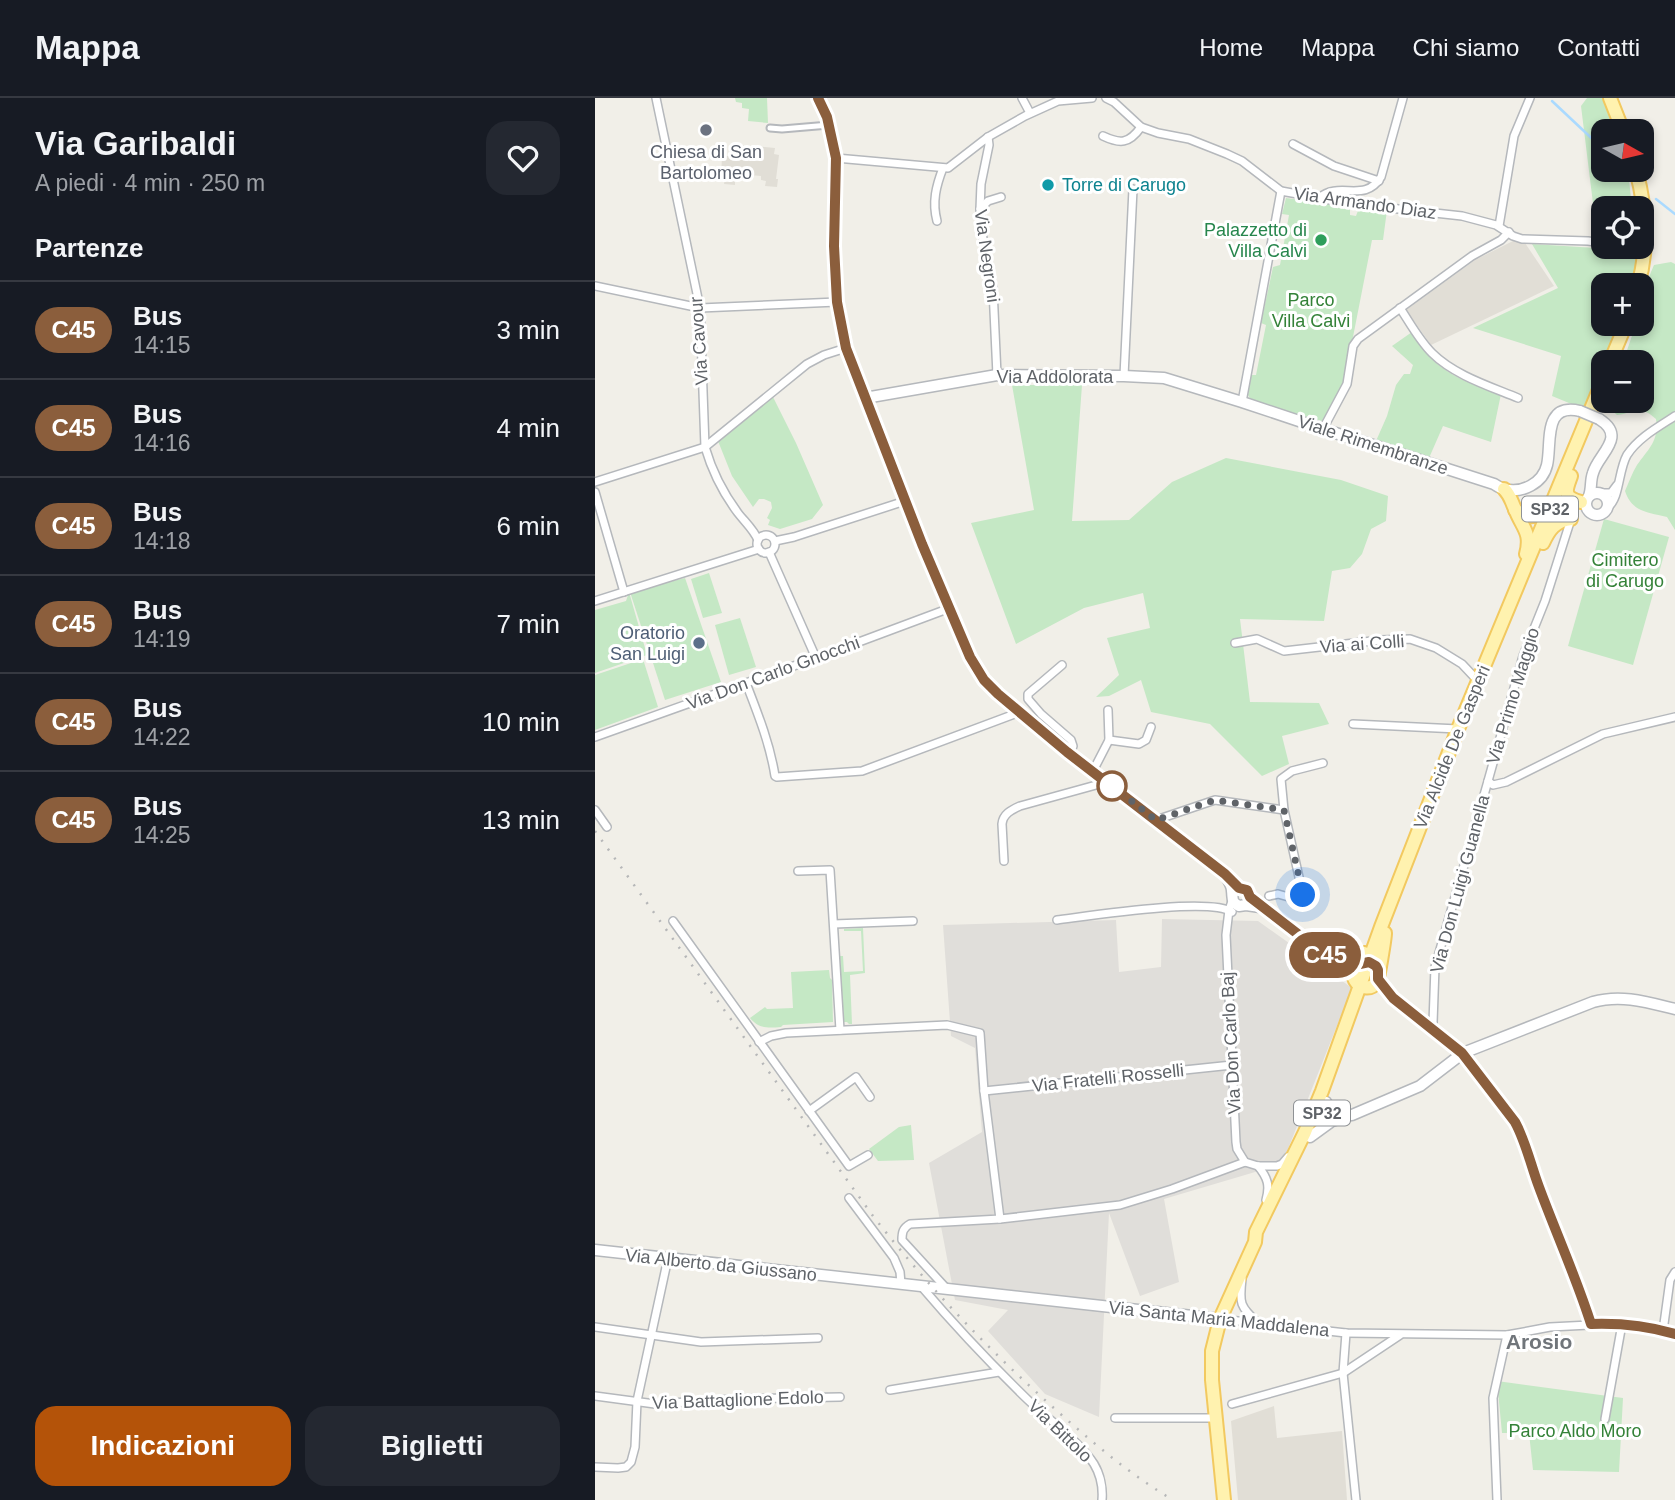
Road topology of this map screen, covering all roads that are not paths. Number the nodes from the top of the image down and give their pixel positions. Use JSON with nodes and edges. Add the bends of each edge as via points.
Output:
{"nodes":[{"id":1,"x":656,"y":98,"type":"edge"},
{"id":2,"x":818,"y":98,"type":"edge"},
{"id":3,"x":1021,"y":98,"type":"edge"},
{"id":4,"x":1092,"y":98,"type":"edge"},
{"id":5,"x":1106,"y":98,"type":"edge"},
{"id":6,"x":1403,"y":98,"type":"edge"},
{"id":7,"x":1530,"y":98,"type":"edge"},
{"id":8,"x":1610,"y":98,"type":"edge"},
{"id":9,"x":1055,"y":100,"type":"edge"},
{"id":10,"x":1030,"y":113,"type":"junction"},
{"id":11,"x":1618,"y":119,"type":"edge"},
{"id":12,"x":829,"y":125,"type":"junction"},
{"id":13,"x":1141,"y":127,"type":"junction"},
{"id":14,"x":770,"y":128,"type":"dead end"},
{"id":15,"x":1103,"y":136,"type":"dead end"},
{"id":16,"x":988,"y":137,"type":"junction"},
{"id":17,"x":1293,"y":144,"type":"dead end"},
{"id":18,"x":836,"y":158,"type":"junction"},
{"id":19,"x":943,"y":168,"type":"junction"},
{"id":20,"x":1379,"y":180,"type":"junction"},
{"id":21,"x":1639,"y":182,"type":"edge"},
{"id":22,"x":1133,"y":190,"type":"dead end"},
{"id":23,"x":1281,"y":191,"type":"junction"},
{"id":24,"x":1001,"y":197,"type":"dead end"},
{"id":25,"x":1319,"y":198,"type":"junction"},
{"id":26,"x":980,"y":209,"type":"junction"},
{"id":27,"x":937,"y":221,"type":"dead end"},
{"id":28,"x":1499,"y":226,"type":"junction"},
{"id":29,"x":1509,"y":232,"type":"junction"},
{"id":30,"x":1591,"y":241,"type":"edge"},
{"id":31,"x":1642,"y":273,"type":"edge"},
{"id":32,"x":595,"y":286,"type":"edge"},
{"id":33,"x":837,"y":302,"type":"junction"},
{"id":34,"x":700,"y":308,"type":"junction"},
{"id":35,"x":1400,"y":308,"type":"junction"},
{"id":36,"x":846,"y":348,"type":"junction"},
{"id":37,"x":997,"y":375,"type":"junction"},
{"id":38,"x":1124,"y":376,"type":"junction"},
{"id":39,"x":865,"y":398,"type":"junction"},
{"id":40,"x":1518,"y":398,"type":"dead end"},
{"id":41,"x":1243,"y":401,"type":"junction"},
{"id":42,"x":1591,"y":408,"type":"edge"},
{"id":43,"x":1675,"y":416,"type":"edge"},
{"id":44,"x":1584,"y":425,"type":"junction"},
{"id":45,"x":1323,"y":429,"type":"junction"},
{"id":46,"x":1576,"y":446,"type":"junction"},
{"id":47,"x":705,"y":447,"type":"junction"},
{"id":48,"x":595,"y":482,"type":"edge"},
{"id":49,"x":1617,"y":485,"type":"junction"},
{"id":50,"x":1504,"y":489,"type":"junction"},
{"id":51,"x":595,"y":492,"type":"edge"},
{"id":52,"x":1591,"y":495,"type":"junction"},
{"id":53,"x":905,"y":501,"type":"junction"},
{"id":54,"x":1608,"y":507,"type":"junction"},
{"id":55,"x":1515,"y":510,"type":"junction"},
{"id":56,"x":1594,"y":514,"type":"junction"},
{"id":57,"x":1571,"y":519,"type":"junction"},
{"id":58,"x":758,"y":542,"type":"junction"},
{"id":59,"x":773,"y":547,"type":"junction"},
{"id":60,"x":1523,"y":573,"type":"junction"},
{"id":61,"x":624,"y":592,"type":"junction"},
{"id":62,"x":595,"y":601,"type":"edge"},
{"id":63,"x":950,"y":608,"type":"junction"},
{"id":64,"x":1235,"y":643,"type":"dead end"},
{"id":65,"x":816,"y":659,"type":"junction"},
{"id":66,"x":1062,"y":665,"type":"dead end"},
{"id":67,"x":1478,"y":681,"type":"junction"},
{"id":68,"x":746,"y":683,"type":"junction"},
{"id":69,"x":1108,"y":710,"type":"dead end"},
{"id":70,"x":1020,"y":712,"type":"junction"},
{"id":71,"x":1675,"y":717,"type":"edge"},
{"id":72,"x":1353,"y":724,"type":"dead end"},
{"id":73,"x":1151,"y":727,"type":"dead end"},
{"id":74,"x":1458,"y":729,"type":"junction"},
{"id":75,"x":595,"y":737,"type":"edge"},
{"id":76,"x":1109,"y":740,"type":"junction"},
{"id":77,"x":1070,"y":753,"type":"junction"},
{"id":78,"x":1323,"y":763,"type":"dead end"},
{"id":79,"x":1093,"y":771,"type":"junction"},
{"id":80,"x":1488,"y":781,"type":"junction"},
{"id":81,"x":1107,"y":782,"type":"junction"},
{"id":82,"x":595,"y":810,"type":"edge"},
{"id":83,"x":1284,"y":810,"type":"junction"},
{"id":84,"x":1156,"y":820,"type":"junction"},
{"id":85,"x":607,"y":827,"type":"dead end"},
{"id":86,"x":1004,"y":861,"type":"dead end"},
{"id":87,"x":798,"y":871,"type":"dead end"},
{"id":88,"x":1269,"y":896,"type":"dead end"},
{"id":89,"x":1237,"y":901,"type":"junction"},
{"id":90,"x":1056,"y":920,"type":"dead end"},
{"id":91,"x":673,"y":921,"type":"dead end"},
{"id":92,"x":913,"y":921,"type":"dead end"},
{"id":93,"x":834,"y":924,"type":"junction"},
{"id":94,"x":1383,"y":928,"type":"junction"},
{"id":95,"x":1340,"y":961,"type":"junction"},
{"id":96,"x":1372,"y":968,"type":"junction"},
{"id":97,"x":1360,"y":984,"type":"junction"},
{"id":98,"x":1675,"y":1009,"type":"edge"},
{"id":99,"x":840,"y":1030,"type":"junction"},
{"id":100,"x":1432,"y":1030,"type":"junction"},
{"id":101,"x":759,"y":1042,"type":"junction"},
{"id":102,"x":1462,"y":1053,"type":"junction"},
{"id":103,"x":1233,"y":1065,"type":"junction"},
{"id":104,"x":984,"y":1091,"type":"junction"},
{"id":105,"x":1324,"y":1096,"type":"junction"},
{"id":106,"x":870,"y":1097,"type":"dead end"},
{"id":107,"x":809,"y":1111,"type":"junction"},
{"id":108,"x":1344,"y":1117,"type":"junction"},
{"id":109,"x":1310,"y":1137,"type":"junction"},
{"id":110,"x":868,"y":1155,"type":"dead end"},
{"id":111,"x":1245,"y":1162,"type":"junction"},
{"id":112,"x":1258,"y":1166,"type":"junction"},
{"id":113,"x":1272,"y":1193,"type":"junction"},
{"id":114,"x":849,"y":1198,"type":"dead end"},
{"id":115,"x":1000,"y":1219,"type":"junction"},
{"id":116,"x":1259,"y":1235,"type":"junction"},
{"id":117,"x":595,"y":1250,"type":"edge"},
{"id":118,"x":668,"y":1258,"type":"junction"},
{"id":119,"x":1244,"y":1267,"type":"junction"},
{"id":120,"x":1675,"y":1272,"type":"edge"},
{"id":121,"x":848,"y":1279,"type":"joint"},
{"id":122,"x":901,"y":1284,"type":"junction"},
{"id":123,"x":921,"y":1286,"type":"junction"},
{"id":124,"x":947,"y":1289,"type":"junction"},
{"id":125,"x":1220,"y":1319,"type":"junction"},
{"id":126,"x":1258,"y":1324,"type":"junction"},
{"id":127,"x":1591,"y":1324,"type":"junction"},
{"id":128,"x":1622,"y":1324,"type":"junction"},
{"id":129,"x":595,"y":1327,"type":"edge"},
{"id":130,"x":1663,"y":1331,"type":"junction"},
{"id":131,"x":1346,"y":1334,"type":"junction"},
{"id":132,"x":1401,"y":1334,"type":"junction"},
{"id":133,"x":1675,"y":1334,"type":"edge"},
{"id":134,"x":1507,"y":1335,"type":"junction"},
{"id":135,"x":652,"y":1336,"type":"junction"},
{"id":136,"x":818,"y":1338,"type":"dead end"},
{"id":137,"x":999,"y":1372,"type":"junction"},
{"id":138,"x":1343,"y":1373,"type":"junction"},
{"id":139,"x":890,"y":1390,"type":"dead end"},
{"id":140,"x":595,"y":1396,"type":"edge"},
{"id":141,"x":840,"y":1397,"type":"dead end"},
{"id":142,"x":637,"y":1402,"type":"junction"},
{"id":143,"x":1232,"y":1404,"type":"dead end"},
{"id":144,"x":1115,"y":1418,"type":"dead end"},
{"id":145,"x":1215,"y":1418,"type":"junction"},
{"id":146,"x":1605,"y":1419,"type":"dead end"},
{"id":147,"x":595,"y":1467,"type":"edge"},
{"id":148,"x":1102,"y":1500,"type":"edge"},
{"id":149,"x":1224,"y":1500,"type":"edge"},
{"id":150,"x":1356,"y":1500,"type":"edge"},
{"id":151,"x":1497,"y":1500,"type":"edge"}],
"edges":[{"from":1,"to":34,"type":"street","name":"Via Cavour"},
{"from":2,"to":12,"type":"street"},
{"from":3,"to":10,"type":"street"},
{"from":4,"to":9,"type":"street"},
{"from":5,"to":13,"type":"street","name":"Via Armando Diaz"},
{"from":6,"to":20,"type":"street"},
{"from":7,"to":28,"type":"street","via":[[1514,136]]},
{"from":8,"to":11,"type":"main road"},
{"from":9,"to":10,"type":"street"},
{"from":10,"to":16,"type":"street"},
{"from":12,"to":14,"type":"street"},
{"from":12,"to":18,"type":"street"},
{"from":13,"to":15,"type":"street","via":[[1123,141]]},
{"from":13,"to":23,"type":"street","name":"Via Armando Diaz","via":[[1215,148],[1242,161]]},
{"from":16,"to":19,"type":"street","via":[[951,167]]},
{"from":16,"to":26,"type":"street","name":"Via Negroni"},
{"from":17,"to":20,"type":"street","via":[[1334,166]]},
{"from":18,"to":19,"type":"street"},
{"from":18,"to":33,"type":"street"},
{"from":19,"to":27,"type":"street","via":[[934,199]]},
{"from":20,"to":25,"type":"street","via":[[1373,188],[1333,191]]},
{"from":21,"to":31,"type":"main road","via":[[1645,234]]},
{"from":22,"to":38,"type":"street"},
{"from":23,"to":25,"type":"street","name":"Via Armando Diaz"},
{"from":23,"to":41,"type":"street"},
{"from":24,"to":26,"type":"street"},
{"from":25,"to":28,"type":"street","name":"Via Armando Diaz","via":[[1462,216]]},
{"from":26,"to":37,"type":"street","name":"Via Negroni","via":[[993,289]]},
{"from":28,"to":29,"type":"street","name":"Via Armando Diaz"},
{"from":29,"to":30,"type":"street","name":"Via Armando Diaz","via":[[1530,240]]},
{"from":29,"to":35,"type":"street"},
{"from":32,"to":34,"type":"street"},
{"from":33,"to":34,"type":"street"},
{"from":33,"to":36,"type":"street"},
{"from":34,"to":47,"type":"street","name":"Via Cavour"},
{"from":35,"to":40,"type":"street","via":[[1441,361]]},
{"from":35,"to":45,"type":"street","via":[[1355,342],[1347,384]]},
{"from":36,"to":39,"type":"street"},
{"from":36,"to":47,"type":"street","via":[[807,364]]},
{"from":37,"to":38,"type":"street","name":"Via Addolorata"},
{"from":37,"to":39,"type":"street","name":"Via Addolorata"},
{"from":38,"to":41,"type":"street","name":"Via Addolorata","via":[[1164,378]]},
{"from":39,"to":53,"type":"street"},
{"from":41,"to":45,"type":"street","name":"Viale Rimembranze"},
{"from":42,"to":44,"type":"main road","number":"SP32"},
{"from":43,"to":49,"type":"street","via":[[1634,446]]},
{"from":44,"to":46,"type":"main road","number":"SP32"},
{"from":44,"to":52,"type":"main road","via":[[1584,443],[1566,490],[1570,498]]},
{"from":45,"to":50,"type":"street","name":"Viale Rimembranze"},
{"from":46,"to":55,"type":"main road","via":[[1566,454],[1539,515]]},
{"from":46,"to":60,"type":"main road","number":"SP32"},
{"from":47,"to":48,"type":"street"},
{"from":47,"to":58,"type":"street","name":"Via Cavour","via":[[724,493]]},
{"from":49,"to":52,"type":"street","via":[[1611,493]]},
{"from":49,"to":54,"type":"street"},
{"from":50,"to":52,"type":"street","name":"Via Primo Maggio","bridge":true,"via":[[1537,482],[1548,463],[1554,418],[1575,410],[1608,426],[1611,439],[1592,474]]},
{"from":50,"to":55,"type":"main road"},
{"from":51,"to":61,"type":"street"},
{"from":52,"to":54,"type":"street","via":[[1607,498]]},
{"from":52,"to":56,"type":"street","via":[[1587,508]]},
{"from":52,"to":57,"type":"street","name":"Via Primo Maggio"},
{"from":53,"to":59,"type":"street"},
{"from":53,"to":63,"type":"street"},
{"from":54,"to":56,"type":"street"},
{"from":55,"to":60,"type":"main road","via":[[1526,530]]},
{"from":56,"to":57,"type":"street"},
{"from":57,"to":60,"type":"main road","via":[[1549,531],[1535,562]]},
{"from":57,"to":80,"type":"street","name":"Via Primo Maggio","via":[[1523,656]]},
{"from":58,"to":59,"type":"street","via":[[764,552]]},
{"from":58,"to":59,"type":"street","via":[[770,536]]},
{"from":58,"to":61,"type":"street"},
{"from":59,"to":65,"type":"street"},
{"from":60,"to":67,"type":"main road","name":"Via Alcide De Gasperi","number":"SP32"},
{"from":61,"to":62,"type":"street"},
{"from":63,"to":65,"type":"street","name":"Via Don Carlo Gnocchi"},
{"from":63,"to":70,"type":"street","via":[[984,680]]},
{"from":64,"to":67,"type":"street","name":"Via ai Colli","via":[[1257,639],[1285,651],[1410,639],[1437,648]]},
{"from":65,"to":68,"type":"street","name":"Via Don Carlo Gnocchi"},
{"from":66,"to":77,"type":"street","via":[[1027,696],[1032,706],[1073,742]]},
{"from":67,"to":74,"type":"main road","name":"Via Alcide De Gasperi","number":"SP32"},
{"from":68,"to":70,"type":"street","via":[[777,778],[862,771]]},
{"from":68,"to":75,"type":"street","name":"Via Don Carlo Gnocchi"},
{"from":69,"to":76,"type":"street"},
{"from":70,"to":77,"type":"street"},
{"from":71,"to":80,"type":"street","name":"Via Primo Maggio","via":[[1604,734],[1506,782],[1493,785]]},
{"from":72,"to":74,"type":"street"},
{"from":73,"to":76,"type":"street","via":[[1139,744]]},
{"from":74,"to":94,"type":"main road","name":"Via Alcide De Gasperi","number":"SP32"},
{"from":76,"to":79,"type":"street"},
{"from":77,"to":79,"type":"street"},
{"from":78,"to":83,"type":"street","via":[[1292,771],[1282,779]]},
{"from":79,"to":81,"type":"street"},
{"from":80,"to":100,"type":"street","name":"Via Don Luigi Guanella","via":[[1435,967]]},
{"from":81,"to":84,"type":"street"},
{"from":81,"to":86,"type":"street","via":[[1010,811],[1002,819]]},
{"from":82,"to":85,"type":"street"},
{"from":83,"to":84,"type":"street","via":[[1215,800]]},
{"from":83,"to":88,"type":"street","via":[[1303,895],[1297,899]]},
{"from":84,"to":89,"type":"street","via":[[1225,874]]},
{"from":87,"to":93,"type":"street","via":[[830,870]]},
{"from":89,"to":90,"type":"street"},
{"from":89,"to":95,"type":"street","via":[[1264,908],[1325,955]]},
{"from":89,"to":103,"type":"street","name":"Via Don Carlo Baj","via":[[1226,935]]},
{"from":91,"to":101,"type":"street"},
{"from":92,"to":93,"type":"street"},
{"from":93,"to":99,"type":"street"},
{"from":94,"to":95,"type":"main road","via":[[1376,931],[1363,954]]},
{"from":94,"to":96,"type":"main road","name":"Via Alcide De Gasperi","number":"SP32"},
{"from":95,"to":96,"type":"street"},
{"from":95,"to":97,"type":"street"},
{"from":96,"to":97,"type":"main road","name":"Via Alcide De Gasperi","number":"SP32"},
{"from":96,"to":97,"type":"main road","via":[[1373,986]]},
{"from":96,"to":100,"type":"street","via":[[1393,998]]},
{"from":97,"to":105,"type":"main road","name":"Via Alcide De Gasperi","number":"SP32"},
{"from":97,"to":105,"type":"main road","name":"Via Alcide De Gasperi","number":"SP32"},
{"from":98,"to":102,"type":"street","via":[[1605,998]]},
{"from":99,"to":101,"type":"street","via":[[779,1034]]},
{"from":99,"to":104,"type":"street","via":[[947,1025],[981,1033]]},
{"from":100,"to":102,"type":"street"},
{"from":101,"to":107,"type":"street"},
{"from":102,"to":108,"type":"street","via":[[1420,1086]]},
{"from":102,"to":127,"type":"street","via":[[1520,1131]]},
{"from":103,"to":104,"type":"street","name":"Via Fratelli Rosselli"},
{"from":103,"to":111,"type":"street","name":"Via Don Carlo Baj","via":[[1236,1142]]},
{"from":104,"to":115,"type":"street"},
{"from":105,"to":108,"type":"street","via":[[1330,1110]]},
{"from":105,"to":109,"type":"main road","name":"Via Alcide De Gasperi","number":"SP32"},
{"from":105,"to":112,"type":"street","name":"Via Alcide De Gasperi","via":[[1316,1097],[1282,1164]]},
{"from":105,"to":113,"type":"main road","name":"Via Alcide De Gasperi","number":"SP32"},
{"from":106,"to":107,"type":"street","via":[[856,1077]]},
{"from":107,"to":110,"type":"street","via":[[849,1166]]},
{"from":108,"to":109,"type":"street"},
{"from":109,"to":116,"type":"main road","name":"Via Alcide De Gasperi","number":"SP32"},
{"from":111,"to":112,"type":"street"},
{"from":111,"to":115,"type":"street","via":[[1120,1205]]},
{"from":112,"to":113,"type":"street","via":[[1274,1183]]},
{"from":113,"to":116,"type":"main road","name":"Via Alcide De Gasperi","via":[[1273,1206]]},
{"from":114,"to":122,"type":"street","via":[[894,1258]]},
{"from":115,"to":124,"type":"street","via":[[905,1227],[902,1240]]},
{"from":116,"to":119,"type":"main road","name":"Via Alcide De Gasperi","number":"SP32"},
{"from":117,"to":118,"type":"street","name":"Via Alberto da Giussano"},
{"from":118,"to":121,"type":"street","name":"Via Alberto da Giussano"},
{"from":118,"to":135,"type":"street"},
{"from":119,"to":125,"type":"main road","name":"Via Alcide De Gasperi","number":"SP32"},
{"from":119,"to":126,"type":"street","via":[[1240,1303]]},
{"from":120,"to":130,"type":"street"},
{"from":121,"to":122,"type":"street","name":"Via Santa Maria Maddalena"},
{"from":122,"to":123,"type":"street","name":"Via Santa Maria Maddalena"},
{"from":123,"to":124,"type":"street","name":"Via Santa Maria Maddalena"},
{"from":123,"to":137,"type":"street","name":"Via Bittolo"},
{"from":124,"to":125,"type":"street","name":"Via Santa Maria Maddalena"},
{"from":125,"to":126,"type":"street","name":"Via Santa Maria Maddalena"},
{"from":125,"to":145,"type":"main road","name":"Via Alcide De Gasperi","number":"SP32","via":[[1212,1364]]},
{"from":126,"to":131,"type":"street","name":"Via Santa Maria Maddalena"},
{"from":127,"to":128,"type":"street","name":"Via Santa Maria Maddalena"},
{"from":127,"to":134,"type":"street","name":"Via Santa Maria Maddalena"},
{"from":128,"to":130,"type":"street","name":"Via Santa Maria Maddalena"},
{"from":128,"to":146,"type":"street"},
{"from":129,"to":135,"type":"street"},
{"from":130,"to":133,"type":"street","name":"Via Santa Maria Maddalena"},
{"from":131,"to":132,"type":"street","name":"Via Santa Maria Maddalena"},
{"from":131,"to":138,"type":"street"},
{"from":132,"to":134,"type":"street","name":"Via Santa Maria Maddalena"},
{"from":132,"to":138,"type":"street"},
{"from":134,"to":151,"type":"street","via":[[1493,1398]]},
{"from":135,"to":136,"type":"street","via":[[701,1342]]},
{"from":135,"to":142,"type":"street"},
{"from":137,"to":139,"type":"street"},
{"from":137,"to":148,"type":"street","name":"Via Bittolo","via":[[1096,1466]]},
{"from":138,"to":143,"type":"street"},
{"from":138,"to":150,"type":"street"},
{"from":140,"to":142,"type":"street","name":"Via Battaglione Edolo"},
{"from":141,"to":142,"type":"street","name":"Via Battaglione Edolo"},
{"from":142,"to":147,"type":"street","via":[[631,1462],[626,1467]]},
{"from":144,"to":145,"type":"street"},
{"from":145,"to":149,"type":"main road","name":"Via Alcide De Gasperi","number":"SP32"}]}
